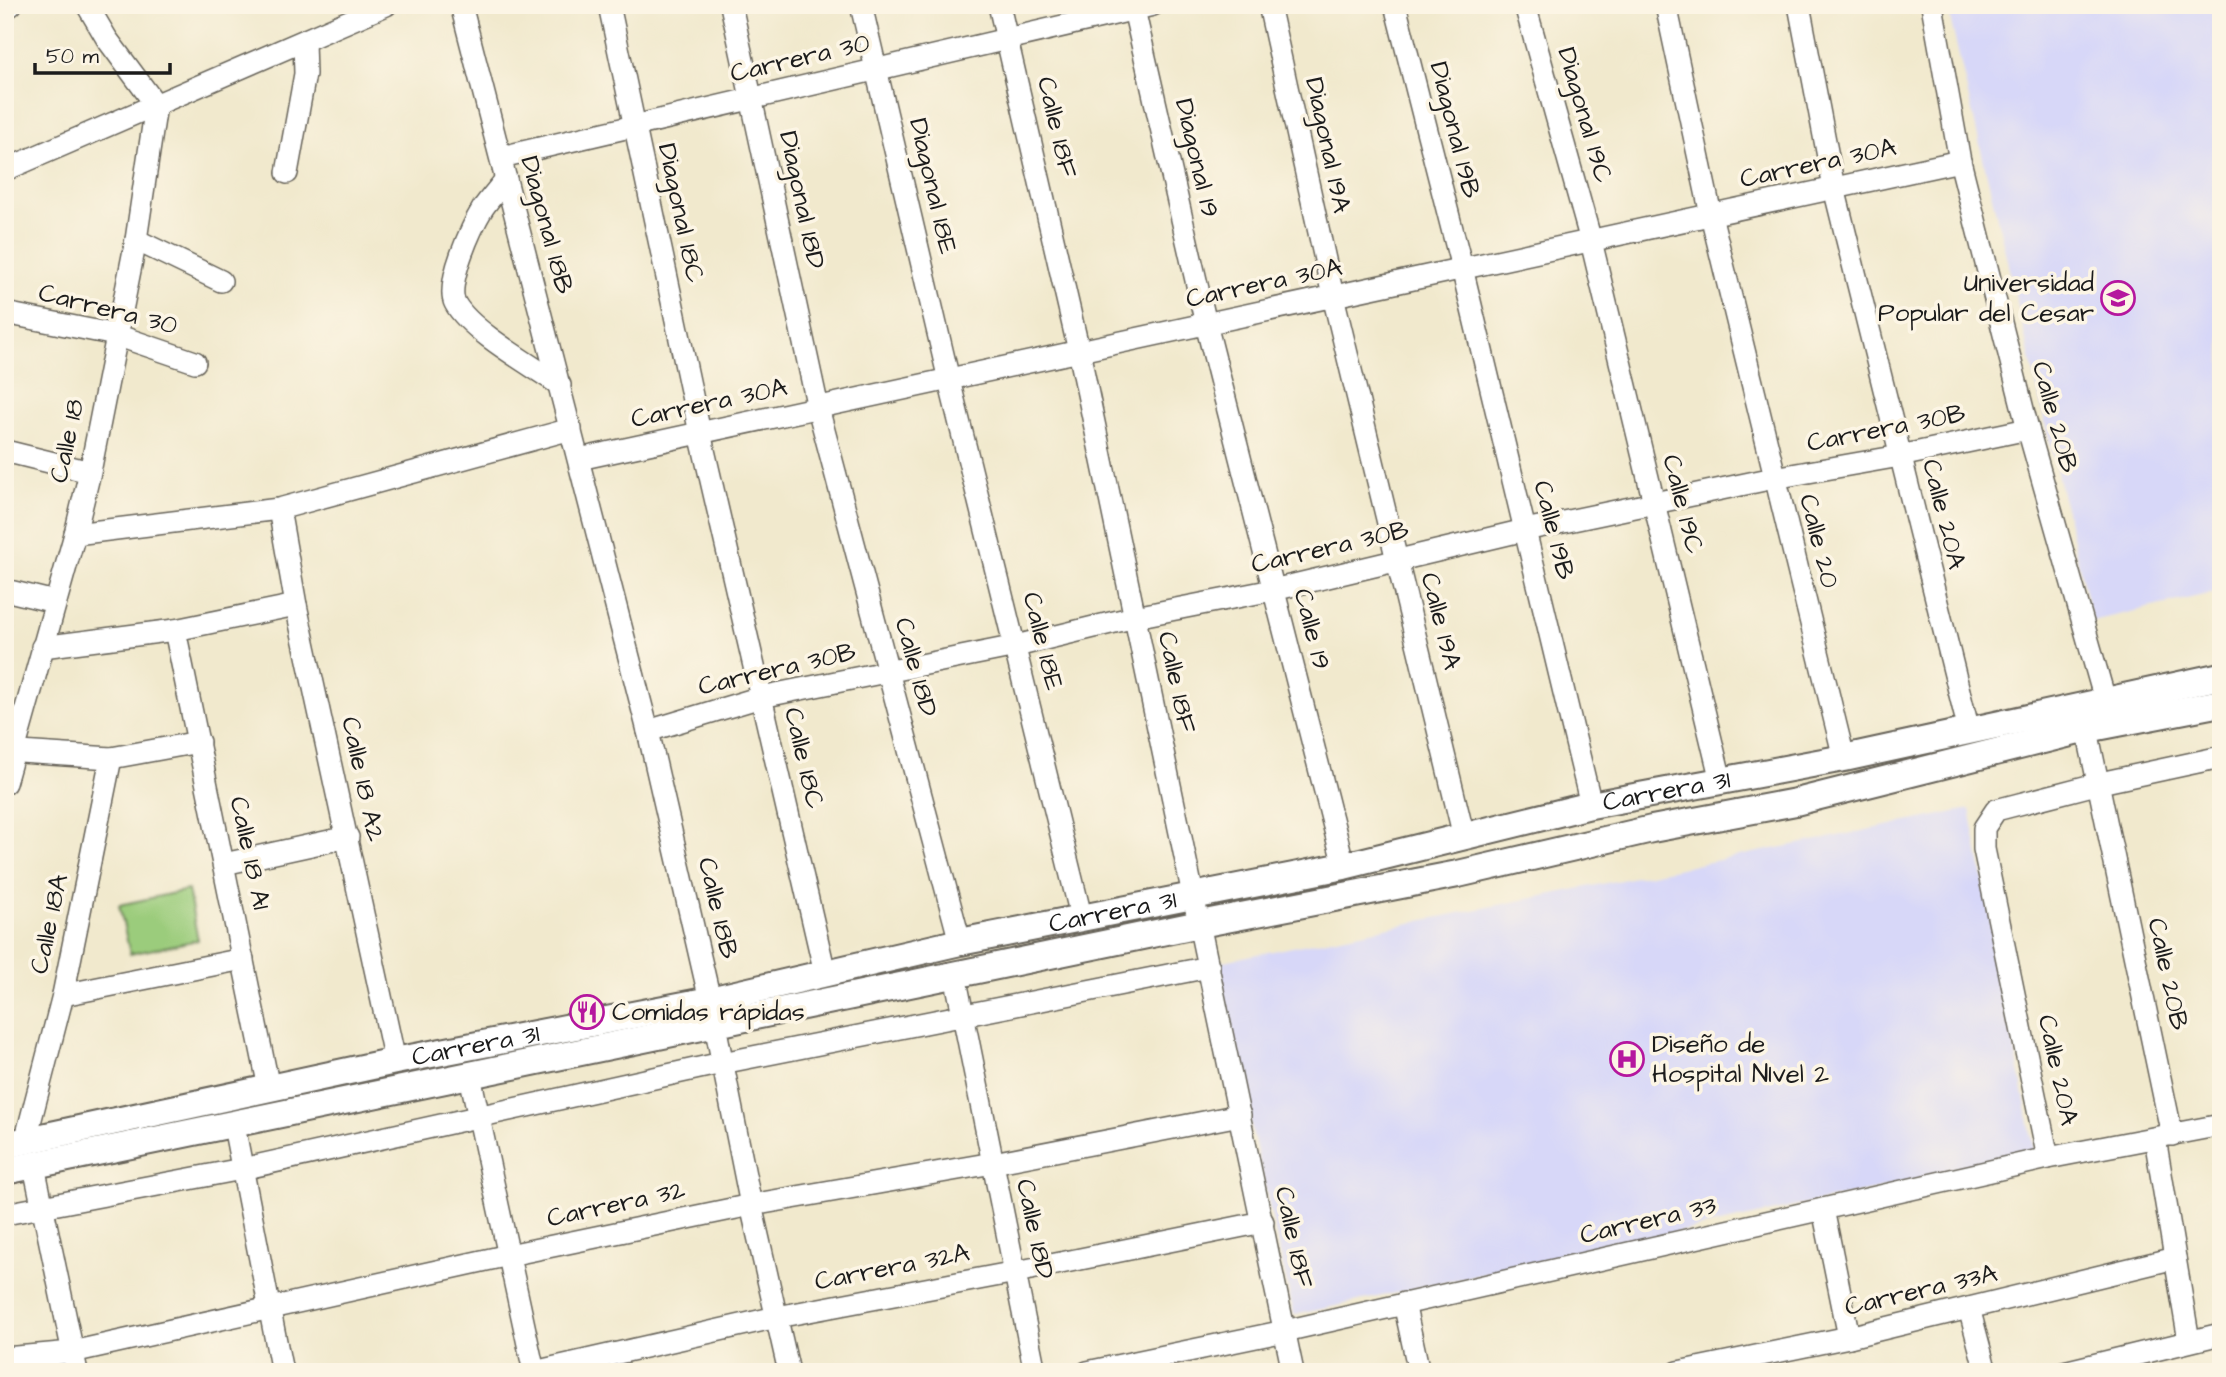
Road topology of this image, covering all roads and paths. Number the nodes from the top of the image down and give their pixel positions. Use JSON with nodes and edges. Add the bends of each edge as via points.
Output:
{"nodes":[{"id":1,"x":11,"y":5,"type":"edge"},
{"id":2,"x":87,"y":5,"type":"edge"},
{"id":3,"x":386,"y":5,"type":"edge"},
{"id":4,"x":461,"y":5,"type":"edge"},
{"id":5,"x":608,"y":5,"type":"edge"},
{"id":6,"x":731,"y":5,"type":"edge"},
{"id":7,"x":861,"y":5,"type":"edge"},
{"id":8,"x":999,"y":5,"type":"edge"},
{"id":9,"x":1269,"y":5,"type":"edge"},
{"id":10,"x":1395,"y":5,"type":"edge"},
{"id":11,"x":1525,"y":5,"type":"edge"},
{"id":12,"x":1666,"y":5,"type":"edge"},
{"id":13,"x":1799,"y":5,"type":"edge"},
{"id":14,"x":1932,"y":5,"type":"edge"},
{"id":15,"x":1140,"y":7,"type":"edge"},
{"id":16,"x":5,"y":9,"type":"edge"},
{"id":17,"x":344,"y":13,"type":"edge"},
{"id":18,"x":1008,"y":39,"type":"junction"},
{"id":19,"x":304,"y":41,"type":"junction"},
{"id":20,"x":877,"y":69,"type":"junction"},
{"id":21,"x":752,"y":98,"type":"junction"},
{"id":22,"x":156,"y":105,"type":"junction"},
{"id":23,"x":634,"y":126,"type":"junction"},
{"id":24,"x":1958,"y":154,"type":"junction"},
{"id":25,"x":501,"y":157,"type":"junction"},
{"id":26,"x":5,"y":170,"type":"edge"},
{"id":27,"x":287,"y":173,"type":"dead end"},
{"id":28,"x":506,"y":179,"type":"junction"},
{"id":29,"x":1834,"y":188,"type":"junction"},
{"id":30,"x":1711,"y":215,"type":"junction"},
{"id":31,"x":136,"y":240,"type":"junction"},
{"id":32,"x":1591,"y":241,"type":"junction"},
{"id":33,"x":1462,"y":268,"type":"junction"},
{"id":34,"x":220,"y":281,"type":"dead end"},
{"id":35,"x":1333,"y":296,"type":"junction"},
{"id":36,"x":5,"y":313,"type":"edge"},
{"id":37,"x":1206,"y":324,"type":"junction"},
{"id":38,"x":116,"y":335,"type":"junction"},
{"id":39,"x":1079,"y":351,"type":"junction"},
{"id":40,"x":195,"y":362,"type":"dead end"},
{"id":41,"x":949,"y":380,"type":"junction"},
{"id":42,"x":560,"y":385,"type":"junction"},
{"id":43,"x":818,"y":408,"type":"junction"},
{"id":44,"x":571,"y":429,"type":"junction"},
{"id":45,"x":2028,"y":429,"type":"junction"},
{"id":46,"x":700,"y":433,"type":"junction"},
{"id":47,"x":5,"y":451,"type":"edge"},
{"id":48,"x":1900,"y":456,"type":"junction"},
{"id":49,"x":579,"y":459,"type":"junction"},
{"id":50,"x":90,"y":472,"type":"junction"},
{"id":51,"x":1774,"y":478,"type":"junction"},
{"id":52,"x":1654,"y":504,"type":"junction"},
{"id":53,"x":278,"y":509,"type":"junction"},
{"id":54,"x":1525,"y":530,"type":"junction"},
{"id":55,"x":75,"y":534,"type":"junction"},
{"id":56,"x":1397,"y":561,"type":"junction"},
{"id":57,"x":5,"y":590,"type":"edge"},
{"id":58,"x":1273,"y":590,"type":"junction"},
{"id":59,"x":55,"y":602,"type":"junction"},
{"id":60,"x":296,"y":605,"type":"junction"},
{"id":61,"x":1135,"y":617,"type":"junction"},
{"id":62,"x":175,"y":630,"type":"junction"},
{"id":63,"x":1016,"y":646,"type":"junction"},
{"id":64,"x":42,"y":647,"type":"junction"},
{"id":65,"x":889,"y":672,"type":"junction"},
{"id":66,"x":2221,"y":676,"type":"edge"},
{"id":67,"x":761,"y":697,"type":"junction"},
{"id":68,"x":2221,"y":704,"type":"edge"},
{"id":69,"x":2091,"y":711,"type":"junction"},
{"id":70,"x":648,"y":731,"type":"junction"},
{"id":71,"x":1969,"y":731,"type":"junction"},
{"id":72,"x":199,"y":742,"type":"junction"},
{"id":73,"x":10,"y":752,"type":"edge"},
{"id":74,"x":2221,"y":757,"type":"edge"},
{"id":75,"x":111,"y":758,"type":"junction"},
{"id":76,"x":1844,"y":758,"type":"junction"},
{"id":77,"x":1721,"y":781,"type":"junction"},
{"id":78,"x":5,"y":783,"type":"edge"},
{"id":79,"x":2100,"y":783,"type":"junction"},
{"id":80,"x":1591,"y":805,"type":"junction"},
{"id":81,"x":348,"y":837,"type":"junction"},
{"id":82,"x":1464,"y":837,"type":"junction"},
{"id":83,"x":224,"y":864,"type":"junction"},
{"id":84,"x":1344,"y":866,"type":"junction"},
{"id":85,"x":1194,"y":895,"type":"junction"},
{"id":86,"x":1081,"y":916,"type":"junction"},
{"id":87,"x":1200,"y":925,"type":"junction"},
{"id":88,"x":960,"y":942,"type":"junction"},
{"id":89,"x":243,"y":959,"type":"junction"},
{"id":90,"x":1209,"y":967,"type":"junction"},
{"id":91,"x":825,"y":973,"type":"junction"},
{"id":92,"x":955,"y":975,"type":"junction"},
{"id":93,"x":63,"y":995,"type":"junction"},
{"id":94,"x":712,"y":1012,"type":"junction"},
{"id":95,"x":964,"y":1016,"type":"junction"},
{"id":96,"x":395,"y":1061,"type":"junction"},
{"id":97,"x":723,"y":1063,"type":"junction"},
{"id":98,"x":470,"y":1076,"type":"junction"},
{"id":99,"x":269,"y":1088,"type":"junction"},
{"id":100,"x":1240,"y":1115,"type":"junction"},
{"id":101,"x":479,"y":1116,"type":"junction"},
{"id":102,"x":2221,"y":1125,"type":"edge"},
{"id":103,"x":234,"y":1126,"type":"junction"},
{"id":104,"x":2163,"y":1137,"type":"junction"},
{"id":105,"x":22,"y":1151,"type":"edge"},
{"id":106,"x":2048,"y":1158,"type":"junction"},
{"id":107,"x":993,"y":1163,"type":"junction"},
{"id":108,"x":242,"y":1169,"type":"junction"},
{"id":109,"x":5,"y":1171,"type":"edge"},
{"id":110,"x":751,"y":1205,"type":"junction"},
{"id":111,"x":42,"y":1206,"type":"junction"},
{"id":112,"x":1823,"y":1209,"type":"junction"},
{"id":113,"x":5,"y":1214,"type":"edge"},
{"id":114,"x":1263,"y":1222,"type":"junction"},
{"id":115,"x":509,"y":1255,"type":"junction"},
{"id":116,"x":2175,"y":1258,"type":"junction"},
{"id":117,"x":1016,"y":1272,"type":"junction"},
{"id":118,"x":1404,"y":1303,"type":"junction"},
{"id":119,"x":270,"y":1308,"type":"junction"},
{"id":120,"x":1969,"y":1308,"type":"junction"},
{"id":121,"x":777,"y":1317,"type":"junction"},
{"id":122,"x":1285,"y":1331,"type":"junction"},
{"id":123,"x":2221,"y":1334,"type":"edge"},
{"id":124,"x":1849,"y":1337,"type":"junction"},
{"id":125,"x":2189,"y":1342,"type":"junction"},
{"id":126,"x":5,"y":1358,"type":"edge"},
{"id":127,"x":75,"y":1362,"type":"edge"},
{"id":128,"x":1719,"y":1367,"type":"edge"},
{"id":129,"x":282,"y":1372,"type":"edge"},
{"id":130,"x":534,"y":1372,"type":"edge"},
{"id":131,"x":789,"y":1372,"type":"edge"},
{"id":132,"x":1035,"y":1372,"type":"edge"},
{"id":133,"x":1087,"y":1372,"type":"edge"},
{"id":134,"x":1293,"y":1372,"type":"edge"},
{"id":135,"x":1419,"y":1372,"type":"edge"},
{"id":136,"x":1678,"y":1372,"type":"edge"},
{"id":137,"x":1986,"y":1372,"type":"edge"},
{"id":138,"x":2064,"y":1372,"type":"edge"}],
"edges":[{"from":1,"to":16,"type":"street"},
{"from":2,"to":22,"type":"street"},
{"from":3,"to":17,"type":"street"},
{"from":4,"to":25,"type":"street","name":"Diagonal 18B"},
{"from":5,"to":23,"type":"street","name":"Diagonal 18C"},
{"from":6,"to":21,"type":"street","name":"Diagonal 18D"},
{"from":7,"to":20,"type":"street","name":"Diagonal 18E"},
{"from":8,"to":18,"type":"street","name":"Calle 18F"},
{"from":9,"to":35,"type":"street","name":"Diagonal 19A"},
{"from":10,"to":33,"type":"street","name":"Diagonal 19B"},
{"from":11,"to":32,"type":"street","name":"Diagonal 19C"},
{"from":12,"to":30,"type":"street","name":"Calle 20"},
{"from":13,"to":29,"type":"street","name":"Calle 20A"},
{"from":14,"to":24,"type":"street","name":"Calle 20B"},
{"from":15,"to":18,"type":"street","name":"Carrera 30"},
{"from":15,"to":37,"type":"street","name":"Diagonal 19"},
{"from":17,"to":19,"type":"street"},
{"from":18,"to":20,"type":"street","name":"Carrera 30"},
{"from":18,"to":39,"type":"street","name":"Calle 18F"},
{"from":19,"to":22,"type":"street"},
{"from":19,"to":27,"type":"street","via":[[305,74]]},
{"from":20,"to":21,"type":"street","name":"Carrera 30"},
{"from":20,"to":41,"type":"street","name":"Diagonal 18E"},
{"from":21,"to":23,"type":"street","name":"Carrera 30"},
{"from":21,"to":43,"type":"street","name":"Diagonal 18D"},
{"from":22,"to":26,"type":"street"},
{"from":22,"to":31,"type":"street","name":"Calle 18"},
{"from":23,"to":25,"type":"street","name":"Carrera 30"},
{"from":23,"to":46,"type":"street","name":"Diagonal 18C"},
{"from":24,"to":29,"type":"street","name":"Carrera 30A"},
{"from":24,"to":45,"type":"street","name":"Calle 20B"},
{"from":25,"to":28,"type":"street","name":"Diagonal 18B"},
{"from":28,"to":42,"type":"street","name":"Diagonal 18B"},
{"from":28,"to":42,"type":"street","via":[[483,208],[467,243],[452,282],[453,301],[467,319]]},
{"from":29,"to":30,"type":"street","name":"Carrera 30A"},
{"from":29,"to":48,"type":"street","name":"Calle 20A"},
{"from":30,"to":32,"type":"street","name":"Carrera 30A"},
{"from":30,"to":51,"type":"street","name":"Calle 20"},
{"from":31,"to":34,"type":"street"},
{"from":31,"to":38,"type":"street","name":"Calle 18"},
{"from":32,"to":33,"type":"street","name":"Carrera 30A"},
{"from":32,"to":52,"type":"street","name":"Calle 19C"},
{"from":33,"to":35,"type":"street","name":"Carrera 30A"},
{"from":33,"to":54,"type":"street","name":"Calle 19B"},
{"from":35,"to":37,"type":"street","name":"Carrera 30A"},
{"from":35,"to":56,"type":"street","name":"Calle 19A"},
{"from":36,"to":38,"type":"street","name":"Carrera 30"},
{"from":37,"to":39,"type":"street","name":"Carrera 30A"},
{"from":37,"to":58,"type":"street","name":"Calle 19"},
{"from":38,"to":40,"type":"street","name":"Carrera 30"},
{"from":38,"to":50,"type":"street","name":"Calle 18"},
{"from":39,"to":41,"type":"street","name":"Carrera 30A"},
{"from":39,"to":61,"type":"street","name":"Calle 18F"},
{"from":41,"to":43,"type":"street","name":"Carrera 30A"},
{"from":41,"to":63,"type":"street","name":"Calle 18E"},
{"from":42,"to":44,"type":"street","name":"Diagonal 18B"},
{"from":43,"to":46,"type":"street","name":"Carrera 30A"},
{"from":43,"to":65,"type":"street","name":"Calle 18D"},
{"from":44,"to":49,"type":"street","name":"Diagonal 18B"},
{"from":44,"to":53,"type":"street"},
{"from":45,"to":48,"type":"street","name":"Carrera 30B"},
{"from":45,"to":69,"type":"street","name":"Calle 20B"},
{"from":46,"to":49,"type":"street","name":"Carrera 30A"},
{"from":46,"to":67,"type":"street","name":"Calle 18C"},
{"from":47,"to":50,"type":"street"},
{"from":48,"to":51,"type":"street","name":"Carrera 30B"},
{"from":48,"to":71,"type":"street","name":"Calle 20A"},
{"from":49,"to":70,"type":"street","name":"Calle 18B"},
{"from":50,"to":55,"type":"street","name":"Calle 18"},
{"from":51,"to":52,"type":"street","name":"Carrera 30B"},
{"from":51,"to":76,"type":"street","name":"Calle 20"},
{"from":52,"to":54,"type":"street","name":"Carrera 30B"},
{"from":52,"to":77,"type":"street","name":"Calle 19C"},
{"from":53,"to":55,"type":"street"},
{"from":53,"to":60,"type":"street","name":"Calle 18 A2"},
{"from":54,"to":56,"type":"street","name":"Carrera 30B"},
{"from":54,"to":80,"type":"street","name":"Calle 19B"},
{"from":55,"to":59,"type":"street","name":"Calle 18"},
{"from":56,"to":58,"type":"street","name":"Carrera 30B"},
{"from":56,"to":82,"type":"street","name":"Calle 19A"},
{"from":57,"to":59,"type":"street"},
{"from":58,"to":61,"type":"street","name":"Carrera 30B"},
{"from":58,"to":84,"type":"street","name":"Calle 19"},
{"from":59,"to":64,"type":"street","name":"Calle 18"},
{"from":60,"to":62,"type":"street"},
{"from":60,"to":81,"type":"street","name":"Calle 18 A2"},
{"from":61,"to":63,"type":"street","name":"Carrera 30B"},
{"from":61,"to":85,"type":"street","name":"Calle 18F"},
{"from":62,"to":64,"type":"street"},
{"from":62,"to":72,"type":"street","name":"Calle 18 A1"},
{"from":63,"to":65,"type":"street","name":"Carrera 30B"},
{"from":63,"to":86,"type":"street","name":"Calle 18E"},
{"from":64,"to":73,"type":"street","name":"Calle 18"},
{"from":65,"to":67,"type":"street","name":"Carrera 30B"},
{"from":65,"to":88,"type":"street","name":"Calle 18D"},
{"from":66,"to":69,"type":"main road","name":"Carrera 31"},
{"from":67,"to":70,"type":"street","name":"Carrera 30B"},
{"from":67,"to":91,"type":"street","name":"Calle 18C"},
{"from":68,"to":69,"type":"main road","name":"Carrera 31"},
{"from":69,"to":71,"type":"main road","name":"Carrera 31"},
{"from":69,"to":79,"type":"street","name":"Calle 20B"},
{"from":69,"to":87,"type":"main road","name":"Carrera 31","via":[[1796,802]]},
{"from":70,"to":94,"type":"street","name":"Calle 18B"},
{"from":71,"to":76,"type":"main road","name":"Carrera 31"},
{"from":72,"to":75,"type":"street"},
{"from":72,"to":83,"type":"street","name":"Calle 18 A1"},
{"from":73,"to":75,"type":"street"},
{"from":73,"to":78,"type":"street","name":"Calle 18"},
{"from":74,"to":79,"type":"street"},
{"from":75,"to":93,"type":"street","name":"Calle 18A"},
{"from":76,"to":77,"type":"main road","name":"Carrera 31"},
{"from":77,"to":80,"type":"main road","name":"Carrera 31"},
{"from":79,"to":104,"type":"street","name":"Calle 20B"},
{"from":79,"to":106,"type":"street","name":"Calle 20A","via":[[1996,810],[1984,828],[1984,849]]},
{"from":80,"to":82,"type":"main road","name":"Carrera 31"},
{"from":81,"to":83,"type":"street"},
{"from":81,"to":96,"type":"street","name":"Calle 18 A2"},
{"from":82,"to":84,"type":"main road","name":"Carrera 31"},
{"from":83,"to":89,"type":"street","name":"Calle 18 A1"},
{"from":84,"to":85,"type":"main road","name":"Carrera 31"},
{"from":85,"to":86,"type":"main road","name":"Carrera 31"},
{"from":85,"to":87,"type":"street","name":"Calle 18F"},
{"from":86,"to":88,"type":"main road","name":"Carrera 31"},
{"from":87,"to":90,"type":"street","name":"Calle 18F"},
{"from":87,"to":92,"type":"main road","name":"Carrera 31"},
{"from":88,"to":91,"type":"main road","name":"Carrera 31"},
{"from":89,"to":93,"type":"street"},
{"from":89,"to":99,"type":"street","name":"Calle 18 A1"},
{"from":90,"to":95,"type":"street"},
{"from":90,"to":100,"type":"street","name":"Calle 18F"},
{"from":91,"to":94,"type":"main road","name":"Carrera 31"},
{"from":92,"to":94,"type":"main road","name":"Carrera 31"},
{"from":92,"to":95,"type":"street","name":"Calle 18D"},
{"from":93,"to":105,"type":"street","name":"Calle 18A"},
{"from":94,"to":96,"type":"main road","name":"Carrera 31"},
{"from":94,"to":97,"type":"street","name":"Calle 18B"},
{"from":94,"to":98,"type":"main road","name":"Carrera 31"},
{"from":95,"to":97,"type":"street"},
{"from":95,"to":107,"type":"street","name":"Calle 18D"},
{"from":96,"to":99,"type":"main road","name":"Carrera 31"},
{"from":97,"to":101,"type":"street"},
{"from":97,"to":110,"type":"street","name":"Calle 18B"},
{"from":98,"to":101,"type":"street"},
{"from":98,"to":103,"type":"main road","name":"Carrera 31"},
{"from":99,"to":105,"type":"main road","name":"Carrera 31"},
{"from":100,"to":107,"type":"street","name":"Carrera 32"},
{"from":100,"to":114,"type":"street","name":"Calle 18F"},
{"from":101,"to":108,"type":"street"},
{"from":101,"to":115,"type":"street"},
{"from":102,"to":104,"type":"street","name":"Carrera 33"},
{"from":103,"to":105,"type":"main road","name":"Carrera 31"},
{"from":103,"to":108,"type":"street"},
{"from":104,"to":106,"type":"street","name":"Carrera 33"},
{"from":104,"to":116,"type":"street","name":"Calle 20B"},
{"from":105,"to":109,"type":"main road","name":"Carrera 31"},
{"from":105,"to":111,"type":"street","name":"Calle 18A"},
{"from":106,"to":112,"type":"street","name":"Carrera 33"},
{"from":107,"to":110,"type":"street","name":"Carrera 32"},
{"from":107,"to":117,"type":"street","name":"Calle 18D"},
{"from":108,"to":111,"type":"street"},
{"from":108,"to":119,"type":"street"},
{"from":110,"to":115,"type":"street","name":"Carrera 32"},
{"from":110,"to":121,"type":"street","name":"Calle 18B"},
{"from":111,"to":113,"type":"street"},
{"from":111,"to":127,"type":"street","name":"Calle 18A"},
{"from":112,"to":118,"type":"street","name":"Carrera 33"},
{"from":112,"to":124,"type":"street"},
{"from":114,"to":117,"type":"street","name":"Carrera 32A"},
{"from":114,"to":122,"type":"street","name":"Calle 18F"},
{"from":115,"to":119,"type":"street","name":"Carrera 32"},
{"from":115,"to":130,"type":"street"},
{"from":116,"to":120,"type":"street","name":"Carrera 33A"},
{"from":116,"to":125,"type":"street","name":"Calle 20B"},
{"from":117,"to":121,"type":"street","name":"Carrera 32A"},
{"from":117,"to":132,"type":"street","name":"Calle 18D"},
{"from":118,"to":122,"type":"street","name":"Carrera 33"},
{"from":118,"to":135,"type":"street"},
{"from":119,"to":127,"type":"street","name":"Carrera 32"},
{"from":119,"to":129,"type":"street"},
{"from":120,"to":124,"type":"street","name":"Carrera 33A"},
{"from":120,"to":137,"type":"street"},
{"from":121,"to":130,"type":"street","name":"Carrera 32A"},
{"from":121,"to":131,"type":"street","name":"Calle 18B"},
{"from":122,"to":133,"type":"street","name":"Carrera 33"},
{"from":122,"to":134,"type":"street","name":"Calle 18F"},
{"from":123,"to":125,"type":"street"},
{"from":124,"to":128,"type":"street","name":"Carrera 33A"},
{"from":125,"to":138,"type":"street"},
{"from":126,"to":127,"type":"street","name":"Carrera 32"},
{"from":128,"to":136,"type":"street","name":"Carrera 33A"}]}
